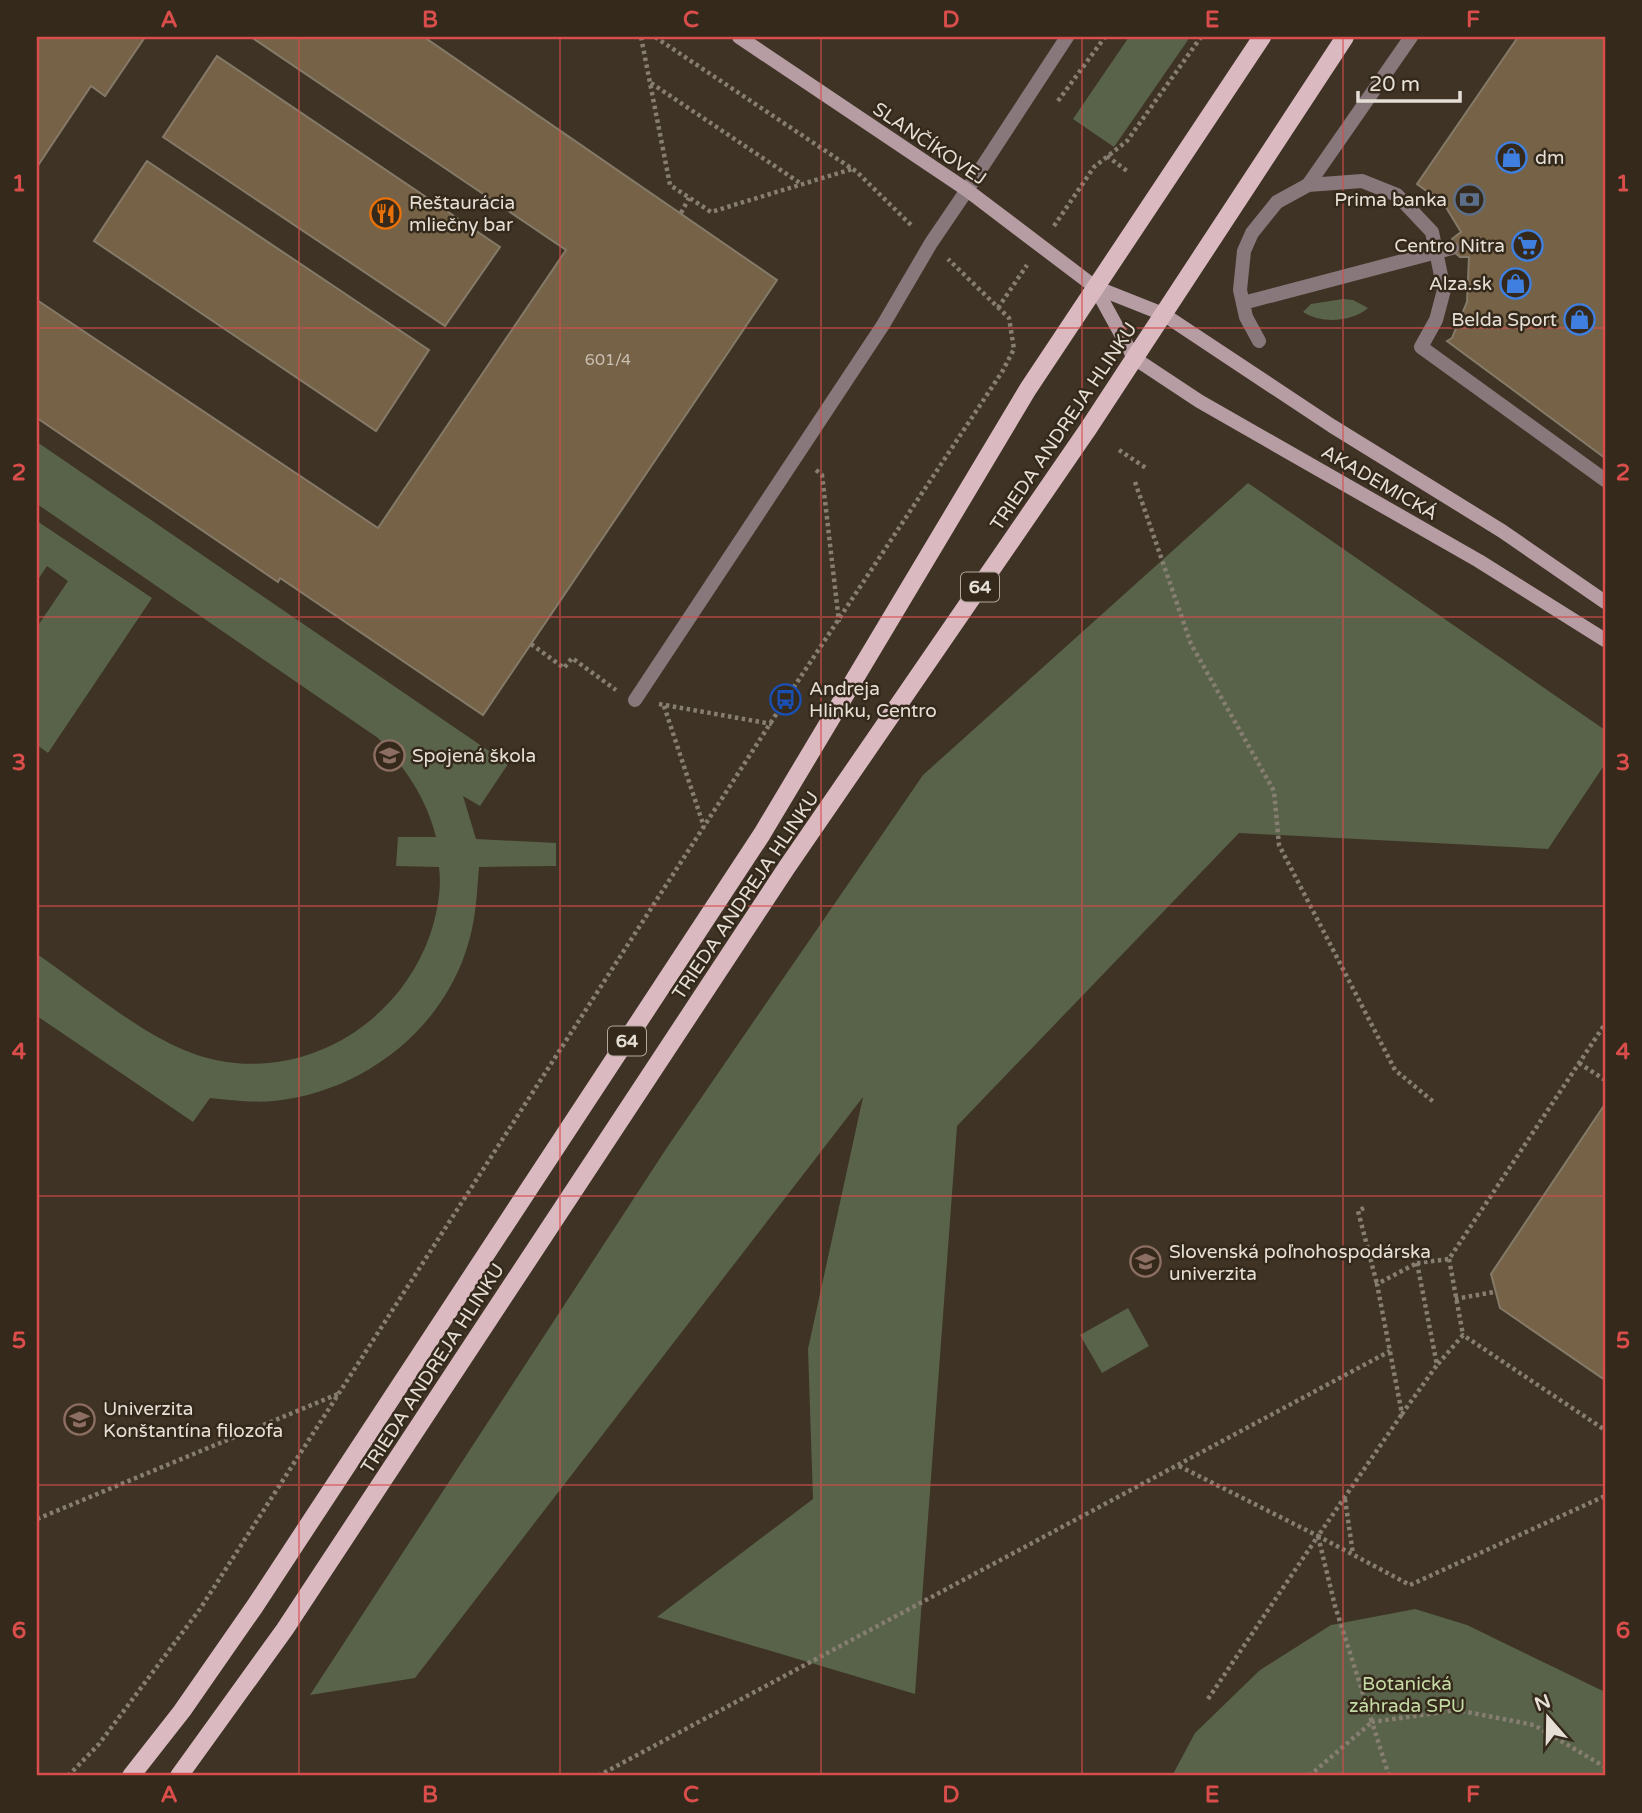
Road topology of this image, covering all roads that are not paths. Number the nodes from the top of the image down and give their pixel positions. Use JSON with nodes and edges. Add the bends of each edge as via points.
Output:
{"nodes":[{"id":1,"x":738,"y":37,"type":"edge"},
{"id":2,"x":1067,"y":37,"type":"edge"},
{"id":3,"x":1262,"y":37,"type":"edge"},
{"id":4,"x":1345,"y":37,"type":"edge"},
{"id":5,"x":1411,"y":37,"type":"edge"},
{"id":6,"x":1308,"y":185,"type":"junction"},
{"id":7,"x":967,"y":190,"type":"junction"},
{"id":8,"x":1452,"y":247,"type":"dead end"},
{"id":9,"x":1436,"y":254,"type":"junction"},
{"id":10,"x":1095,"y":287,"type":"junction"},
{"id":11,"x":1243,"y":303,"type":"junction"},
{"id":12,"x":1163,"y":314,"type":"junction"},
{"id":13,"x":1259,"y":341,"type":"dead end"},
{"id":14,"x":1134,"y":358,"type":"junction"},
{"id":15,"x":1605,"y":480,"type":"edge"},
{"id":16,"x":1605,"y":602,"type":"edge"},
{"id":17,"x":1605,"y":640,"type":"edge"},
{"id":18,"x":637,"y":697,"type":"road end"},
{"id":19,"x":131,"y":1776,"type":"edge"},
{"id":20,"x":179,"y":1776,"type":"edge"}],
"edges":[{"from":1,"to":7,"type":"street","name":"SLANČÍKOVEJ"},
{"from":2,"to":7,"type":"street"},
{"from":3,"to":10,"type":"main road","name":"TRIEDA ANDREJA HLINKU","number":"64"},
{"from":4,"to":12,"type":"main road","name":"TRIEDA ANDREJA HLINKU","number":"64"},
{"from":5,"to":6,"type":"street"},
{"from":6,"to":9,"type":"street","via":[[1362,181],[1397,195],[1432,232]]},
{"from":6,"to":11,"type":"street","via":[[1277,202],[1252,233],[1241,264]]},
{"from":7,"to":10,"type":"street","name":"SLANČÍKOVEJ"},
{"from":7,"to":18,"type":"street"},
{"from":8,"to":9,"type":"street"},
{"from":9,"to":11,"type":"street"},
{"from":9,"to":15,"type":"street","via":[[1444,290],[1436,320],[1421,346]]},
{"from":10,"to":12,"type":"street","name":"AKADEMICKÁ"},
{"from":10,"to":14,"type":"street"},
{"from":10,"to":19,"type":"main road","name":"TRIEDA ANDREJA HLINKU","number":"64","via":[[1028,388],[762,834],[248,1617]]},
{"from":11,"to":13,"type":"street"},
{"from":12,"to":14,"type":"main road","name":"TRIEDA ANDREJA HLINKU","number":"64"},
{"from":12,"to":16,"type":"street","name":"AKADEMICKÁ"},
{"from":14,"to":17,"type":"street","name":"AKADEMICKÁ","via":[[1199,401],[1479,561]]},
{"from":14,"to":20,"type":"main road","name":"TRIEDA ANDREJA HLINKU","number":"64","via":[[788,867],[285,1629]]}]}
